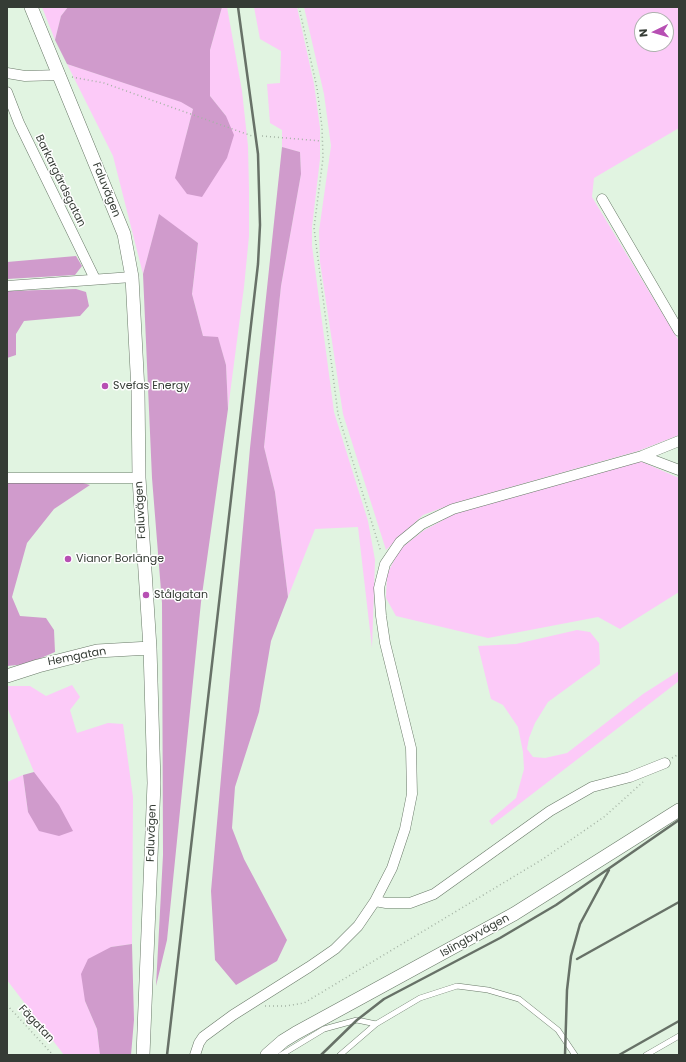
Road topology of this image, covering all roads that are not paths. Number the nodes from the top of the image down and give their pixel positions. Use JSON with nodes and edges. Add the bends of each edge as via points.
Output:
{"nodes":[{"id":1,"x":31,"y":7,"type":"edge"},
{"id":2,"x":7,"y":73,"type":"edge"},
{"id":3,"x":60,"y":75,"type":"junction"},
{"id":4,"x":7,"y":92,"type":"edge"},
{"id":5,"x":602,"y":199,"type":"dead end"},
{"id":6,"x":132,"y":277,"type":"junction"},
{"id":7,"x":95,"y":279,"type":"junction"},
{"id":8,"x":7,"y":286,"type":"edge"},
{"id":9,"x":679,"y":331,"type":"edge"},
{"id":10,"x":679,"y":441,"type":"edge"},
{"id":11,"x":642,"y":456,"type":"junction"},
{"id":12,"x":679,"y":470,"type":"edge"},
{"id":13,"x":7,"y":478,"type":"edge"},
{"id":14,"x":139,"y":478,"type":"junction"},
{"id":15,"x":150,"y":648,"type":"junction"},
{"id":16,"x":7,"y":676,"type":"edge"},
{"id":17,"x":665,"y":763,"type":"dead end"},
{"id":18,"x":679,"y":810,"type":"edge"},
{"id":19,"x":375,"y":901,"type":"junction"},
{"id":20,"x":376,"y":1024,"type":"junction"},
{"id":21,"x":679,"y":1036,"type":"edge"},
{"id":22,"x":144,"y":1055,"type":"edge"},
{"id":23,"x":195,"y":1055,"type":"edge"},
{"id":24,"x":267,"y":1055,"type":"edge"},
{"id":25,"x":282,"y":1055,"type":"edge"},
{"id":26,"x":340,"y":1055,"type":"edge"},
{"id":27,"x":575,"y":1055,"type":"edge"},
{"id":28,"x":646,"y":1055,"type":"edge"}],
"edges":[{"from":1,"to":3,"type":"street","name":"Faluvägen"},
{"from":2,"to":3,"type":"street","via":[[25,76]]},
{"from":3,"to":6,"type":"street","name":"Faluvägen","via":[[124,234]]},
{"from":4,"to":7,"type":"street","name":"Barkargärdsgatan","via":[[19,123]]},
{"from":5,"to":9,"type":"street"},
{"from":6,"to":7,"type":"street"},
{"from":6,"to":14,"type":"street","name":"Faluvägen","via":[[138,390]]},
{"from":7,"to":8,"type":"street"},
{"from":10,"to":11,"type":"street"},
{"from":11,"to":12,"type":"street"},
{"from":11,"to":19,"type":"street","via":[[453,509],[422,524],[400,542],[385,564],[380,588],[381,616],[385,643],[411,748],[412,794],[406,829],[392,868]]},
{"from":13,"to":14,"type":"street"},
{"from":14,"to":15,"type":"street","name":"Faluvägen"},
{"from":15,"to":16,"type":"street","name":"Hemgatan","via":[[97,651]]},
{"from":15,"to":22,"type":"street","name":"Faluvägen","via":[[154,783]]},
{"from":17,"to":19,"type":"street","via":[[630,777],[592,787],[550,812],[434,894],[410,903]]},
{"from":18,"to":24,"type":"street","name":"Islingbyvägen","via":[[514,914],[296,1033]]},
{"from":19,"to":23,"type":"street","via":[[358,926],[335,949],[203,1037]]},
{"from":20,"to":25,"type":"lane","via":[[357,1020],[324,1029]]},
{"from":20,"to":26,"type":"lane"},
{"from":20,"to":27,"type":"lane","via":[[438,990],[457,986],[488,990],[519,999],[558,1030]]},
{"from":21,"to":28,"type":"lane"}]}
